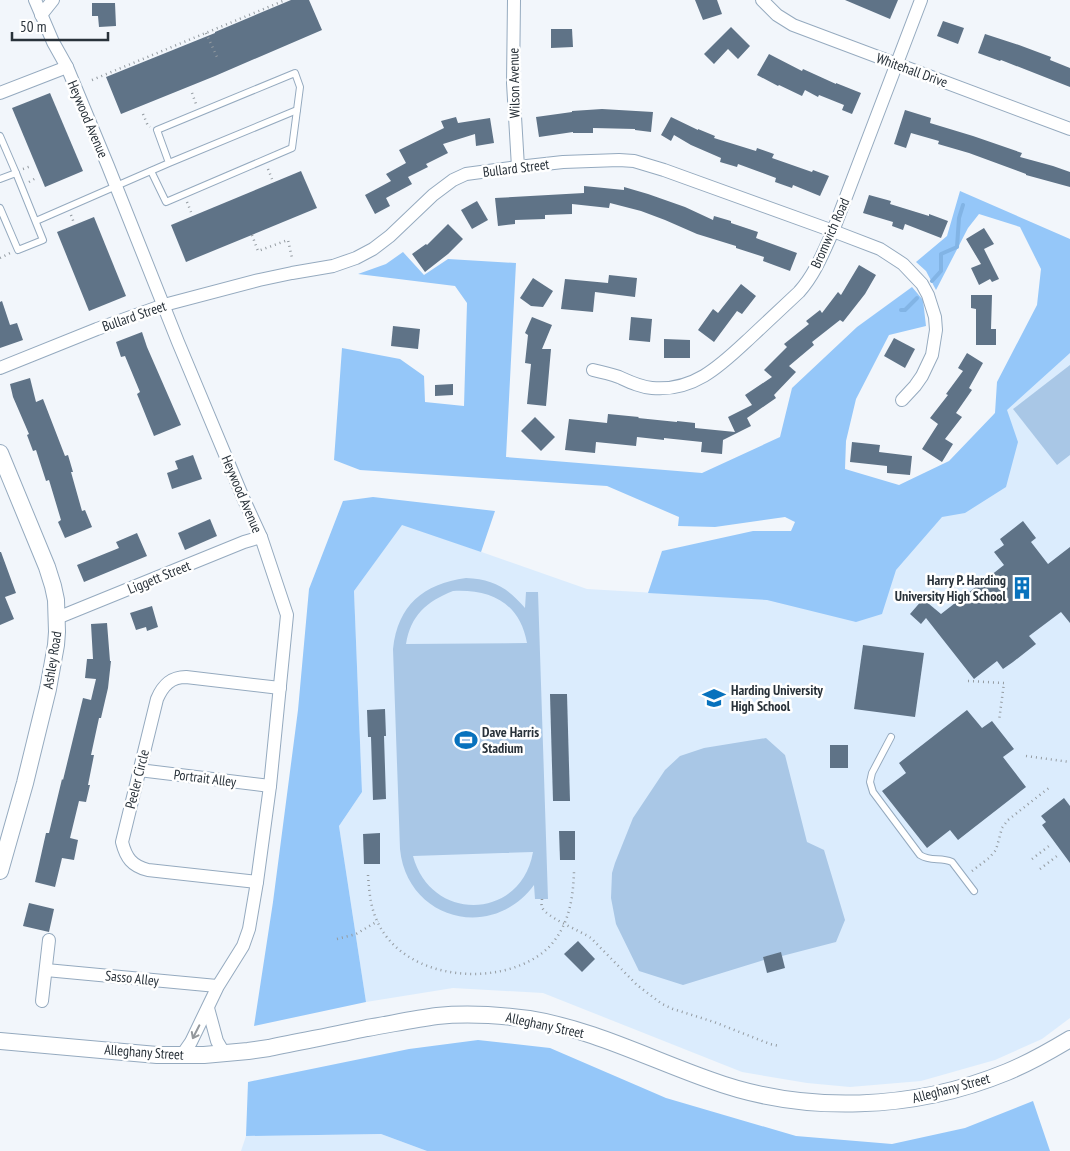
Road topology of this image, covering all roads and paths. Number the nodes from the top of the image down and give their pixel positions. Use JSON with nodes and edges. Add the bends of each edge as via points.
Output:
{"nodes":[{"id":1,"x":35,"y":0,"type":"edge"},
{"id":2,"x":53,"y":0,"type":"edge"},
{"id":3,"x":514,"y":0,"type":"edge"},
{"id":4,"x":762,"y":0,"type":"edge"},
{"id":5,"x":921,"y":0,"type":"edge"},
{"id":6,"x":283,"y":1,"type":"edge"},
{"id":7,"x":41,"y":15,"type":"junction"},
{"id":8,"x":206,"y":33,"type":"junction"},
{"id":9,"x":217,"y":56,"type":"dead end"},
{"id":10,"x":897,"y":64,"type":"junction"},
{"id":11,"x":66,"y":67,"type":"junction"},
{"id":12,"x":92,"y":80,"type":"dead end"},
{"id":13,"x":0,"y":93,"type":"edge"},
{"id":14,"x":297,"y":110,"type":"junction"},
{"id":15,"x":143,"y":114,"type":"dead end"},
{"id":16,"x":1070,"y":129,"type":"edge"},
{"id":17,"x":157,"y":130,"type":"junction"},
{"id":18,"x":0,"y":136,"type":"edge"},
{"id":19,"x":169,"y":163,"type":"junction"},
{"id":20,"x":518,"y":167,"type":"junction"},
{"id":21,"x":151,"y":171,"type":"junction"},
{"id":22,"x":16,"y":173,"type":"junction"},
{"id":23,"x":0,"y":179,"type":"edge"},
{"id":24,"x":116,"y":187,"type":"junction"},
{"id":25,"x":0,"y":208,"type":"edge"},
{"id":26,"x":36,"y":221,"type":"junction"},
{"id":27,"x":833,"y":231,"type":"junction"},
{"id":28,"x":252,"y":235,"type":"dead end"},
{"id":29,"x":292,"y":258,"type":"dead end"},
{"id":30,"x":164,"y":306,"type":"junction"},
{"id":31,"x":0,"y":368,"type":"edge"},
{"id":32,"x":593,"y":370,"type":"dead end"},
{"id":33,"x":902,"y":400,"type":"dead end"},
{"id":34,"x":0,"y":453,"type":"edge"},
{"id":35,"x":261,"y":537,"type":"junction"},
{"id":36,"x":57,"y":618,"type":"junction"},
{"id":37,"x":968,"y":681,"type":"dead end"},
{"id":38,"x":280,"y":688,"type":"junction"},
{"id":39,"x":999,"y":721,"type":"dead end"},
{"id":40,"x":891,"y":737,"type":"dead end"},
{"id":41,"x":1026,"y":756,"type":"dead end"},
{"id":42,"x":1070,"y":762,"type":"edge"},
{"id":43,"x":139,"y":770,"type":"junction"},
{"id":44,"x":270,"y":786,"type":"junction"},
{"id":45,"x":1050,"y":787,"type":"dead end"},
{"id":46,"x":1049,"y":846,"type":"dead end"},
{"id":47,"x":1057,"y":856,"type":"dead end"},
{"id":48,"x":1032,"y":859,"type":"dead end"},
{"id":49,"x":1040,"y":869,"type":"dead end"},
{"id":50,"x":972,"y":871,"type":"dead end"},
{"id":51,"x":0,"y":872,"type":"edge"},
{"id":52,"x":574,"y":872,"type":"dead end"},
{"id":53,"x":368,"y":875,"type":"dead end"},
{"id":54,"x":257,"y":882,"type":"junction"},
{"id":55,"x":974,"y":891,"type":"dead end"},
{"id":56,"x":542,"y":899,"type":"dead end"},
{"id":57,"x":378,"y":922,"type":"junction"},
{"id":58,"x":565,"y":923,"type":"junction"},
{"id":59,"x":337,"y":939,"type":"dead end"},
{"id":60,"x":49,"y":940,"type":"dead end"},
{"id":61,"x":46,"y":970,"type":"junction"},
{"id":62,"x":218,"y":986,"type":"junction"},
{"id":63,"x":42,"y":1001,"type":"dead end"},
{"id":64,"x":208,"y":1008,"type":"junction"},
{"id":65,"x":1070,"y":1039,"type":"edge"},
{"id":66,"x":0,"y":1041,"type":"edge"},
{"id":67,"x":779,"y":1046,"type":"dead end"},
{"id":68,"x":224,"y":1053,"type":"junction"},
{"id":69,"x":182,"y":1055,"type":"junction"}],
"edges":[{"from":1,"to":7,"type":"street","name":"Heywood Avenue"},
{"from":2,"to":7,"type":"street"},
{"from":3,"to":20,"type":"street","name":"Wilson Avenue","via":[[513,83]]},
{"from":4,"to":10,"type":"street","name":"Whitehall Drive","via":[[792,25]]},
{"from":5,"to":10,"type":"street","name":"Bromwich Road"},
{"from":6,"to":8,"type":"path"},
{"from":7,"to":11,"type":"street","name":"Heywood Avenue"},
{"from":8,"to":9,"type":"path"},
{"from":8,"to":12,"type":"path"},
{"from":10,"to":16,"type":"street","name":"Whitehall Drive"},
{"from":10,"to":27,"type":"street","name":"Bromwich Road"},
{"from":11,"to":13,"type":"street"},
{"from":11,"to":24,"type":"street","name":"Heywood Avenue"},
{"from":14,"to":17,"type":"lane","via":[[300,87],[295,73]]},
{"from":14,"to":19,"type":"lane"},
{"from":14,"to":21,"type":"lane","via":[[292,148],[166,202]]},
{"from":15,"to":17,"type":"path","via":[[148,126]]},
{"from":17,"to":19,"type":"lane"},
{"from":18,"to":22,"type":"lane"},
{"from":19,"to":21,"type":"lane"},
{"from":20,"to":27,"type":"street","name":"Bullard Street","via":[[564,162],[634,161]]},
{"from":20,"to":30,"type":"street","name":"Bullard Street","via":[[466,174],[453,180],[390,236],[356,258]]},
{"from":21,"to":24,"type":"lane"},
{"from":22,"to":23,"type":"lane"},
{"from":22,"to":26,"type":"lane"},
{"from":24,"to":26,"type":"lane"},
{"from":24,"to":30,"type":"street","name":"Heywood Avenue"},
{"from":25,"to":26,"type":"lane","via":[[18,250],[43,240]]},
{"from":27,"to":32,"type":"street","name":"Bromwich Road","via":[[818,264],[799,292],[722,364],[700,379],[675,388],[650,388]]},
{"from":27,"to":33,"type":"street","name":"Bullard Street","via":[[880,249],[904,264],[928,295],[936,330],[932,355],[922,376]]},
{"from":28,"to":29,"type":"path","via":[[258,251],[288,240]]},
{"from":30,"to":31,"type":"street","name":"Bullard Street"},
{"from":30,"to":35,"type":"street","name":"Heywood Avenue"},
{"from":34,"to":36,"type":"street","name":"Ashley Road","via":[[47,567]]},
{"from":35,"to":36,"type":"street","name":"Liggett Street"},
{"from":35,"to":38,"type":"street","name":"Heywood Avenue","via":[[287,615]]},
{"from":36,"to":51,"type":"street","name":"Ashley Road","via":[[57,639],[48,689]]},
{"from":37,"to":39,"type":"path","via":[[1004,683]]},
{"from":38,"to":43,"type":"street","name":"Peeler Circle","via":[[186,677],[172,680],[157,698]]},
{"from":38,"to":44,"type":"street","name":"Heywood Avenue"},
{"from":40,"to":55,"type":"lane","via":[[872,773],[873,792],[920,855],[931,860],[952,862]]},
{"from":41,"to":42,"type":"path"},
{"from":43,"to":44,"type":"street","name":"Portrait Alley"},
{"from":43,"to":54,"type":"street","name":"Peeler Circle","via":[[122,842],[129,859],[139,868],[148,870]]},
{"from":44,"to":54,"type":"street","name":"Heywood Avenue"},
{"from":45,"to":50,"type":"path","via":[[1008,820],[1002,828],[996,850]]},
{"from":46,"to":48,"type":"path"},
{"from":47,"to":49,"type":"path"},
{"from":52,"to":58,"type":"path","via":[[571,907]]},
{"from":53,"to":57,"type":"path","via":[[371,905]]},
{"from":54,"to":62,"type":"street","name":"Heywood Avenue","via":[[247,937]]},
{"from":56,"to":58,"type":"path","via":[[542,907],[547,914]]},
{"from":57,"to":58,"type":"path","via":[[390,940],[410,958],[426,966],[458,974],[516,967],[550,946]]},
{"from":57,"to":59,"type":"path","via":[[356,934]]},
{"from":58,"to":67,"type":"path","via":[[591,938],[637,986],[662,1004]]},
{"from":60,"to":61,"type":"street"},
{"from":61,"to":62,"type":"street","name":"Sasso Alley"},
{"from":61,"to":63,"type":"street"},
{"from":62,"to":64,"type":"street","name":"Heywood Avenue"},
{"from":64,"to":68,"type":"street"},
{"from":64,"to":69,"type":"street","name":"Heywood Avenue","one_way":true},
{"from":65,"to":68,"type":"street","name":"Alleghany Street","via":[[1008,1072],[931,1095],[873,1102],[789,1100],[744,1091],[594,1036],[560,1026],[496,1016],[431,1017],[269,1048]]},
{"from":66,"to":69,"type":"street","name":"Alleghany Street"},
{"from":68,"to":69,"type":"street","name":"Alleghany Street"}]}
